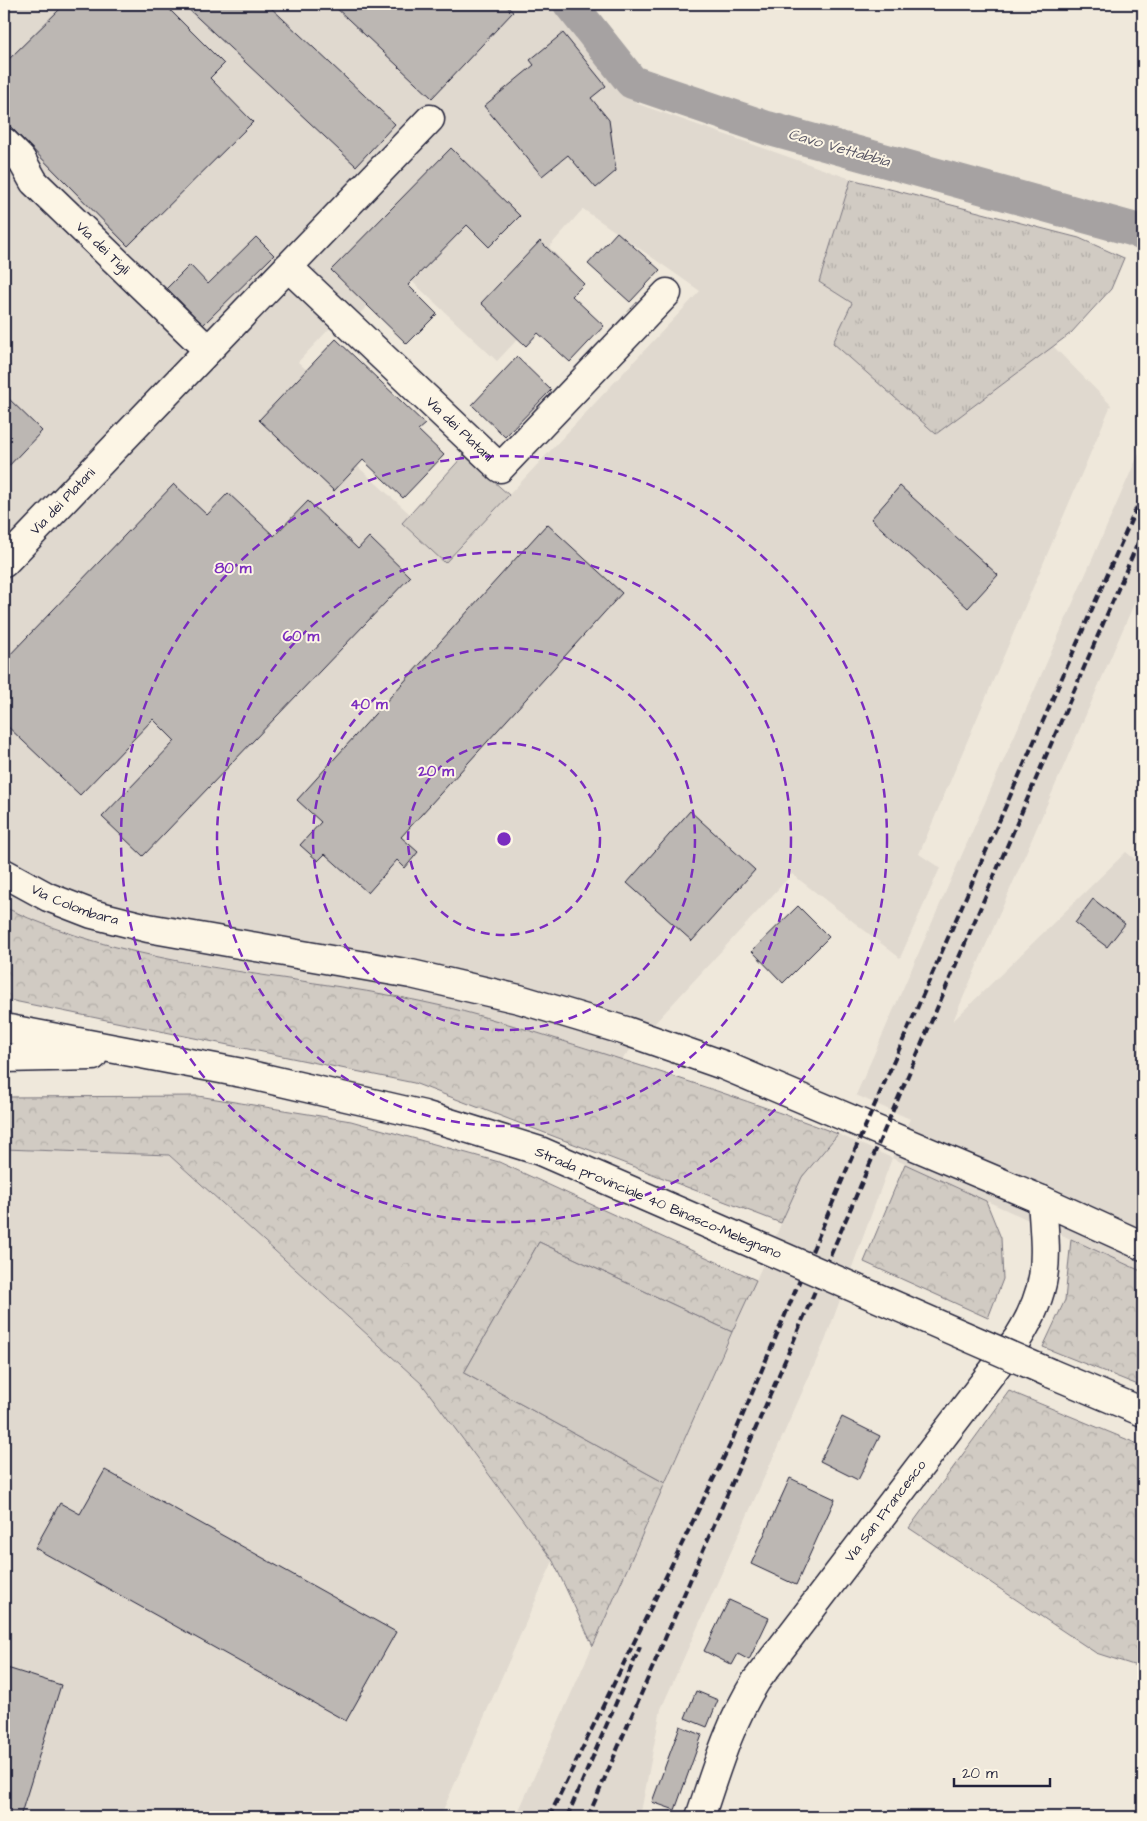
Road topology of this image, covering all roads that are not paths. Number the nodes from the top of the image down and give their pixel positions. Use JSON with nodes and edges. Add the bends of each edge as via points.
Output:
{"nodes":[{"id":1,"x":430,"y":118,"type":"dead end"},
{"id":2,"x":4,"y":142,"type":"edge"},
{"id":3,"x":288,"y":267,"type":"junction"},
{"id":4,"x":666,"y":293,"type":"dead end"},
{"id":5,"x":208,"y":350,"type":"junction"},
{"id":6,"x":4,"y":563,"type":"edge"},
{"id":7,"x":4,"y":873,"type":"edge"},
{"id":8,"x":4,"y":1028,"type":"edge"},
{"id":9,"x":152,"y":1055,"type":"junction"},
{"id":10,"x":4,"y":1058,"type":"edge"},
{"id":11,"x":1042,"y":1200,"type":"junction"},
{"id":12,"x":1143,"y":1246,"type":"edge"},
{"id":13,"x":1143,"y":1412,"type":"edge"},
{"id":14,"x":700,"y":1817,"type":"edge"}],
"edges":[{"from":1,"to":3,"type":"street","name":"Via dei Platani"},
{"from":2,"to":5,"type":"street","name":"Via dei Tigli","via":[[21,159],[34,182]]},
{"from":3,"to":4,"type":"street","name":"Via dei Platani","via":[[500,468]]},
{"from":3,"to":5,"type":"street","name":"Via dei Platani"},
{"from":5,"to":6,"type":"street","name":"Via dei Platani"},
{"from":7,"to":11,"type":"street","name":"Via Colombara","via":[[48,897],[92,914],[148,928],[410,974],[519,999],[608,1026],[723,1065]]},
{"from":8,"to":9,"type":"street","name":"Strada provinciale 40 Binasco-Melegnano"},
{"from":9,"to":10,"type":"street","name":"Strada provinciale 40 Binasco-Melegnano"},
{"from":9,"to":13,"type":"street","name":"Strada provinciale 40 Binasco-Melegnano","bridge":true,"via":[[424,1115],[540,1151]]},
{"from":11,"to":12,"type":"street","name":"Via Colombara"},
{"from":11,"to":14,"type":"street","name":"Via San Francesco","via":[[1045,1256],[1042,1287],[1033,1314],[756,1681],[732,1724]]}]}
